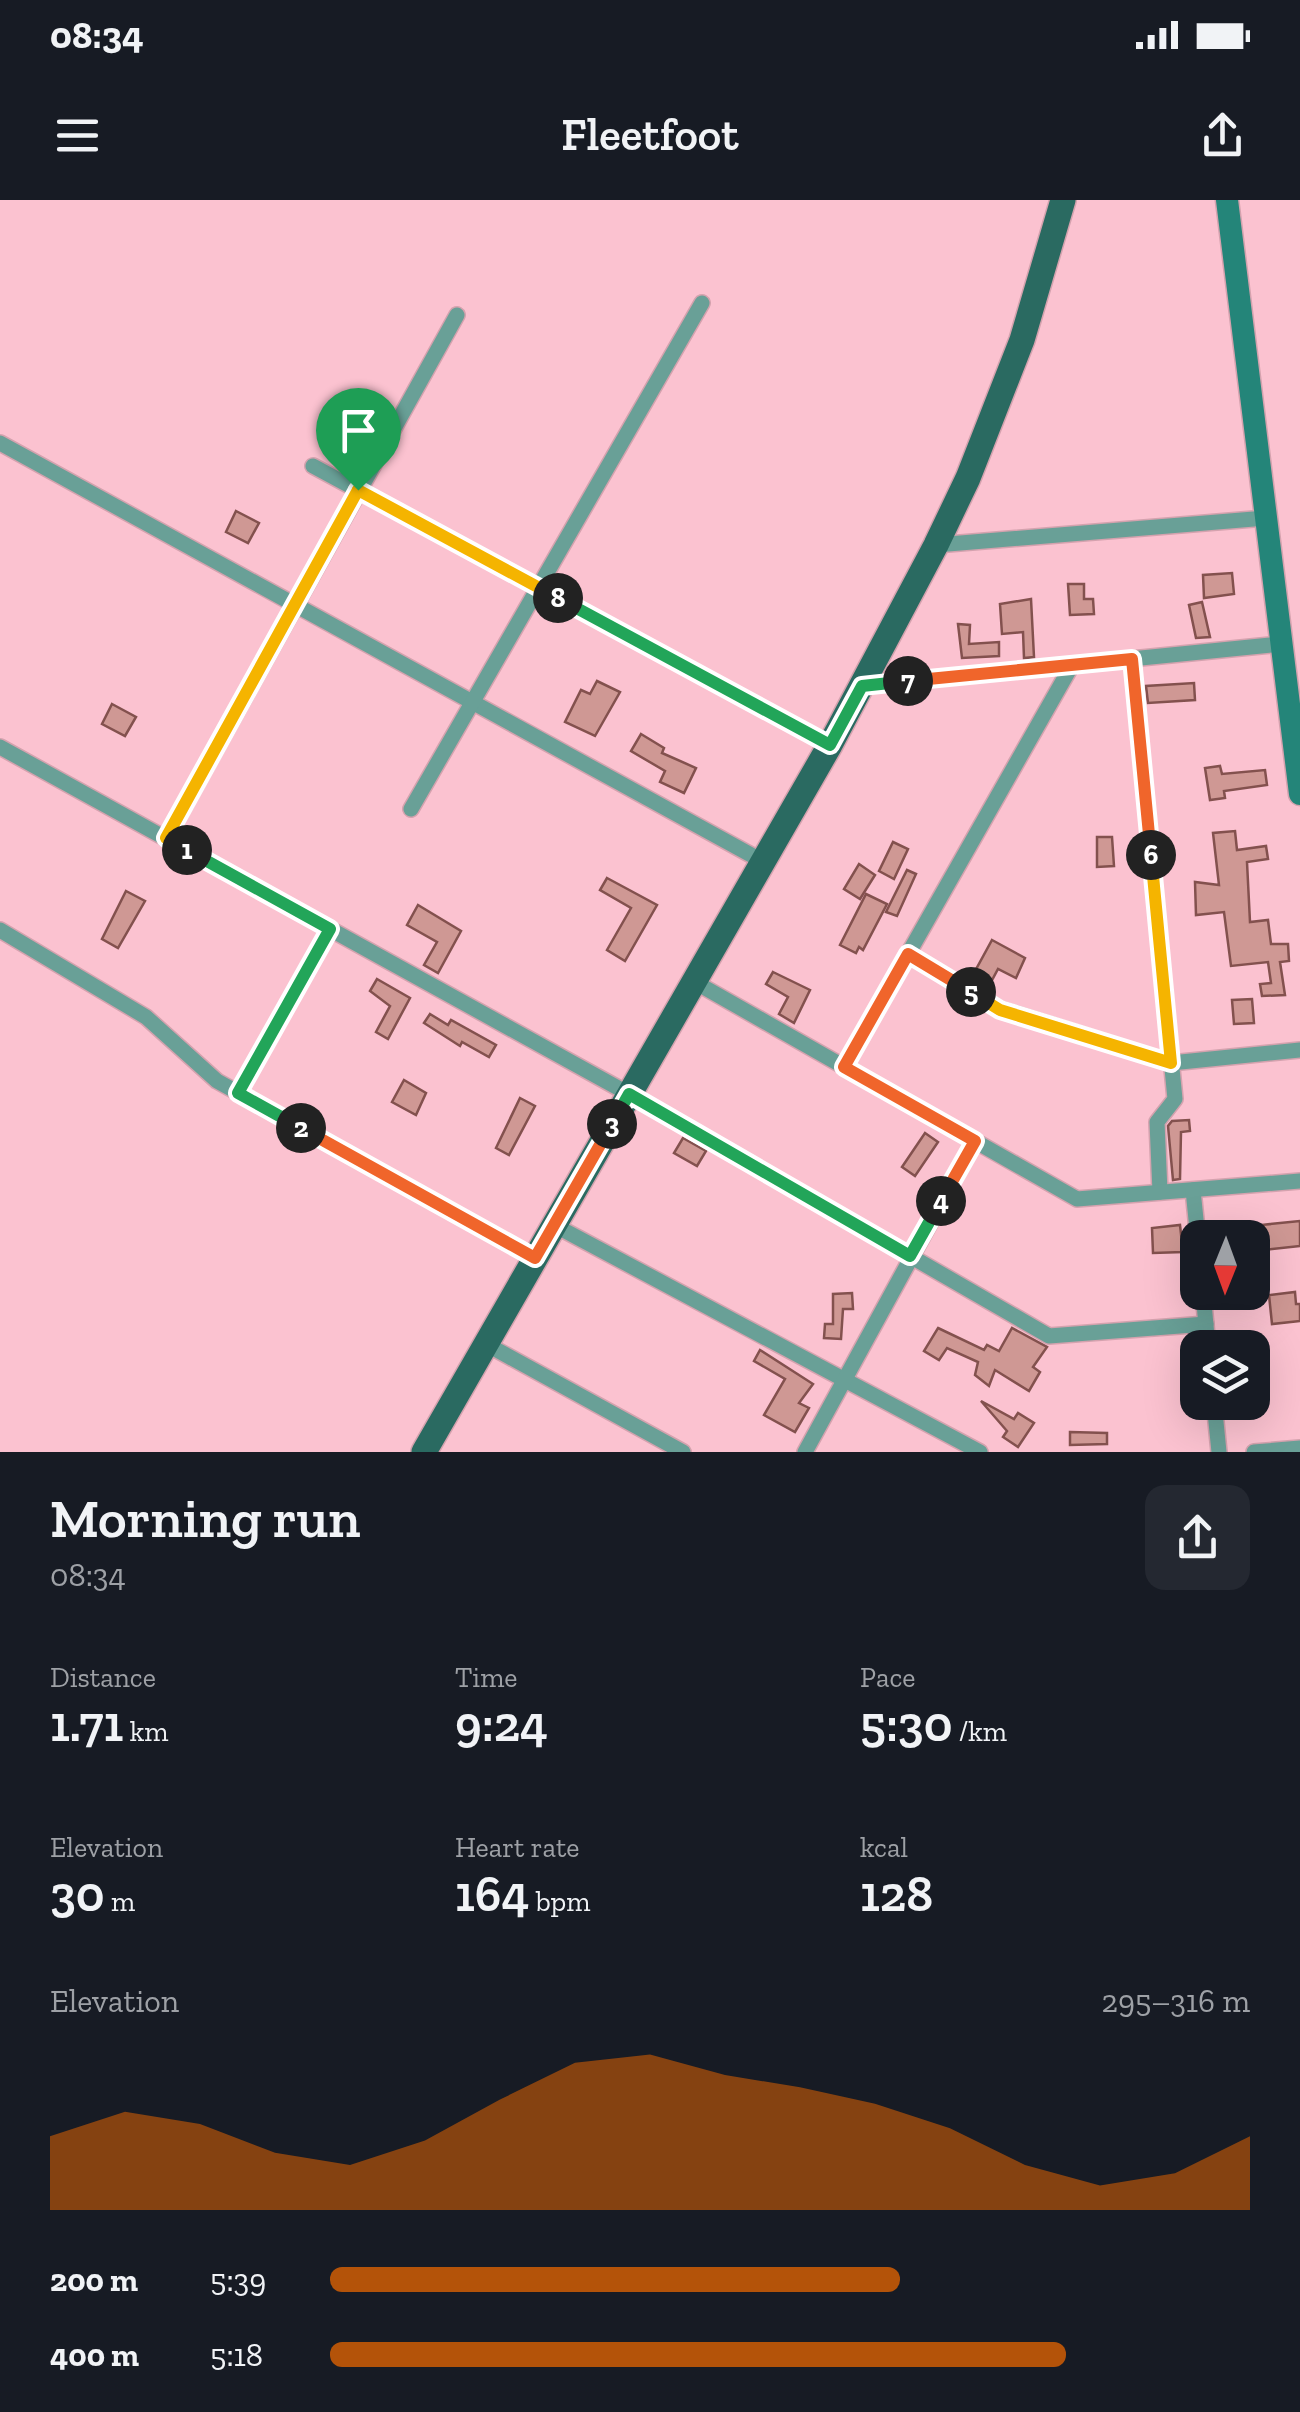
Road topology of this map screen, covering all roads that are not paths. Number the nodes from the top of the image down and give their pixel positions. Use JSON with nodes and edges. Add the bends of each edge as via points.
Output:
{"nodes":[{"id":1,"x":1063,"y":200,"type":"edge"},
{"id":2,"x":1228,"y":200,"type":"edge"},
{"id":3,"x":702,"y":303,"type":"dead end"},
{"id":4,"x":457,"y":315,"type":"dead end"},
{"id":5,"x":0,"y":443,"type":"edge"},
{"id":6,"x":313,"y":466,"type":"dead end"},
{"id":7,"x":358,"y":490,"type":"junction"},
{"id":8,"x":1266,"y":518,"type":"junction"},
{"id":9,"x":936,"y":545,"type":"junction"},
{"id":10,"x":538,"y":587,"type":"junction"},
{"id":11,"x":294,"y":604,"type":"junction"},
{"id":12,"x":1281,"y":644,"type":"junction"},
{"id":13,"x":1132,"y":659,"type":"junction"},
{"id":14,"x":1072,"y":665,"type":"junction"},
{"id":15,"x":862,"y":686,"type":"junction"},
{"id":16,"x":470,"y":701,"type":"junction"},
{"id":17,"x":830,"y":745,"type":"junction"},
{"id":18,"x":0,"y":747,"type":"edge"},
{"id":19,"x":1300,"y":794,"type":"edge"},
{"id":20,"x":411,"y":809,"type":"dead end"},
{"id":21,"x":166,"y":838,"type":"junction"},
{"id":22,"x":762,"y":861,"type":"junction"},
{"id":23,"x":330,"y":929,"type":"junction"},
{"id":24,"x":0,"y":930,"type":"edge"},
{"id":25,"x":908,"y":954,"type":"junction"},
{"id":26,"x":693,"y":981,"type":"junction"},
{"id":27,"x":1300,"y":1050,"type":"edge"},
{"id":28,"x":1171,"y":1063,"type":"junction"},
{"id":29,"x":844,"y":1067,"type":"junction"},
{"id":30,"x":238,"y":1093,"type":"junction"},
{"id":31,"x":629,"y":1094,"type":"junction"},
{"id":32,"x":975,"y":1141,"type":"junction"},
{"id":33,"x":1300,"y":1181,"type":"edge"},
{"id":34,"x":1192,"y":1190,"type":"junction"},
{"id":35,"x":1160,"y":1192,"type":"junction"},
{"id":36,"x":1196,"y":1220,"type":"edge"},
{"id":37,"x":554,"y":1225,"type":"junction"},
{"id":38,"x":910,"y":1256,"type":"junction"},
{"id":39,"x":535,"y":1258,"type":"junction"},
{"id":40,"x":1205,"y":1310,"type":"edge"},
{"id":41,"x":1206,"y":1324,"type":"junction"},
{"id":42,"x":1206,"y":1330,"type":"edge"},
{"id":43,"x":486,"y":1344,"type":"junction"},
{"id":44,"x":844,"y":1380,"type":"junction"},
{"id":45,"x":1216,"y":1420,"type":"edge"},
{"id":46,"x":1300,"y":1448,"type":"edge"},
{"id":47,"x":429,"y":1451,"type":"edge"},
{"id":48,"x":683,"y":1452,"type":"edge"},
{"id":49,"x":805,"y":1452,"type":"edge"},
{"id":50,"x":980,"y":1452,"type":"edge"},
{"id":51,"x":1219,"y":1452,"type":"edge"},
{"id":52,"x":1254,"y":1452,"type":"edge"}],
"edges":[{"from":1,"to":9,"type":"main road","via":[[1016,355]]},
{"from":2,"to":8,"type":"main road"},
{"from":3,"to":10,"type":"street"},
{"from":4,"to":7,"type":"street"},
{"from":5,"to":11,"type":"street"},
{"from":6,"to":7,"type":"street"},
{"from":7,"to":10,"type":"street"},
{"from":7,"to":11,"type":"street"},
{"from":8,"to":9,"type":"street"},
{"from":8,"to":12,"type":"main road"},
{"from":9,"to":15,"type":"main road"},
{"from":10,"to":16,"type":"street"},
{"from":10,"to":17,"type":"street"},
{"from":11,"to":16,"type":"street"},
{"from":11,"to":21,"type":"street"},
{"from":12,"to":13,"type":"street"},
{"from":12,"to":19,"type":"main road"},
{"from":13,"to":14,"type":"street"},
{"from":13,"to":28,"type":"street"},
{"from":14,"to":15,"type":"street"},
{"from":14,"to":25,"type":"street"},
{"from":15,"to":17,"type":"main road"},
{"from":16,"to":20,"type":"street"},
{"from":16,"to":22,"type":"street"},
{"from":17,"to":22,"type":"main road"},
{"from":18,"to":21,"type":"street"},
{"from":21,"to":23,"type":"street"},
{"from":22,"to":26,"type":"main road"},
{"from":23,"to":30,"type":"street"},
{"from":23,"to":31,"type":"street"},
{"from":24,"to":30,"type":"street","via":[[146,1017]]},
{"from":25,"to":28,"type":"street","via":[[1000,1010]]},
{"from":25,"to":29,"type":"street"},
{"from":26,"to":29,"type":"street"},
{"from":26,"to":31,"type":"main road"},
{"from":27,"to":28,"type":"street"},
{"from":28,"to":35,"type":"street","via":[[1175,1099],[1157,1122]]},
{"from":29,"to":32,"type":"street"},
{"from":30,"to":39,"type":"street"},
{"from":31,"to":37,"type":"main road"},
{"from":31,"to":38,"type":"street"},
{"from":32,"to":35,"type":"street","via":[[1077,1199]]},
{"from":32,"to":38,"type":"street"},
{"from":33,"to":34,"type":"street"},
{"from":34,"to":35,"type":"street"},
{"from":34,"to":36,"type":"street"},
{"from":37,"to":39,"type":"main road"},
{"from":37,"to":44,"type":"street"},
{"from":38,"to":41,"type":"street","via":[[1049,1336]]},
{"from":38,"to":44,"type":"street"},
{"from":39,"to":43,"type":"main road"},
{"from":40,"to":41,"type":"street"},
{"from":41,"to":42,"type":"street"},
{"from":43,"to":47,"type":"main road"},
{"from":43,"to":48,"type":"street"},
{"from":44,"to":49,"type":"street"},
{"from":44,"to":50,"type":"street"},
{"from":45,"to":51,"type":"street"},
{"from":46,"to":52,"type":"street"}]}
